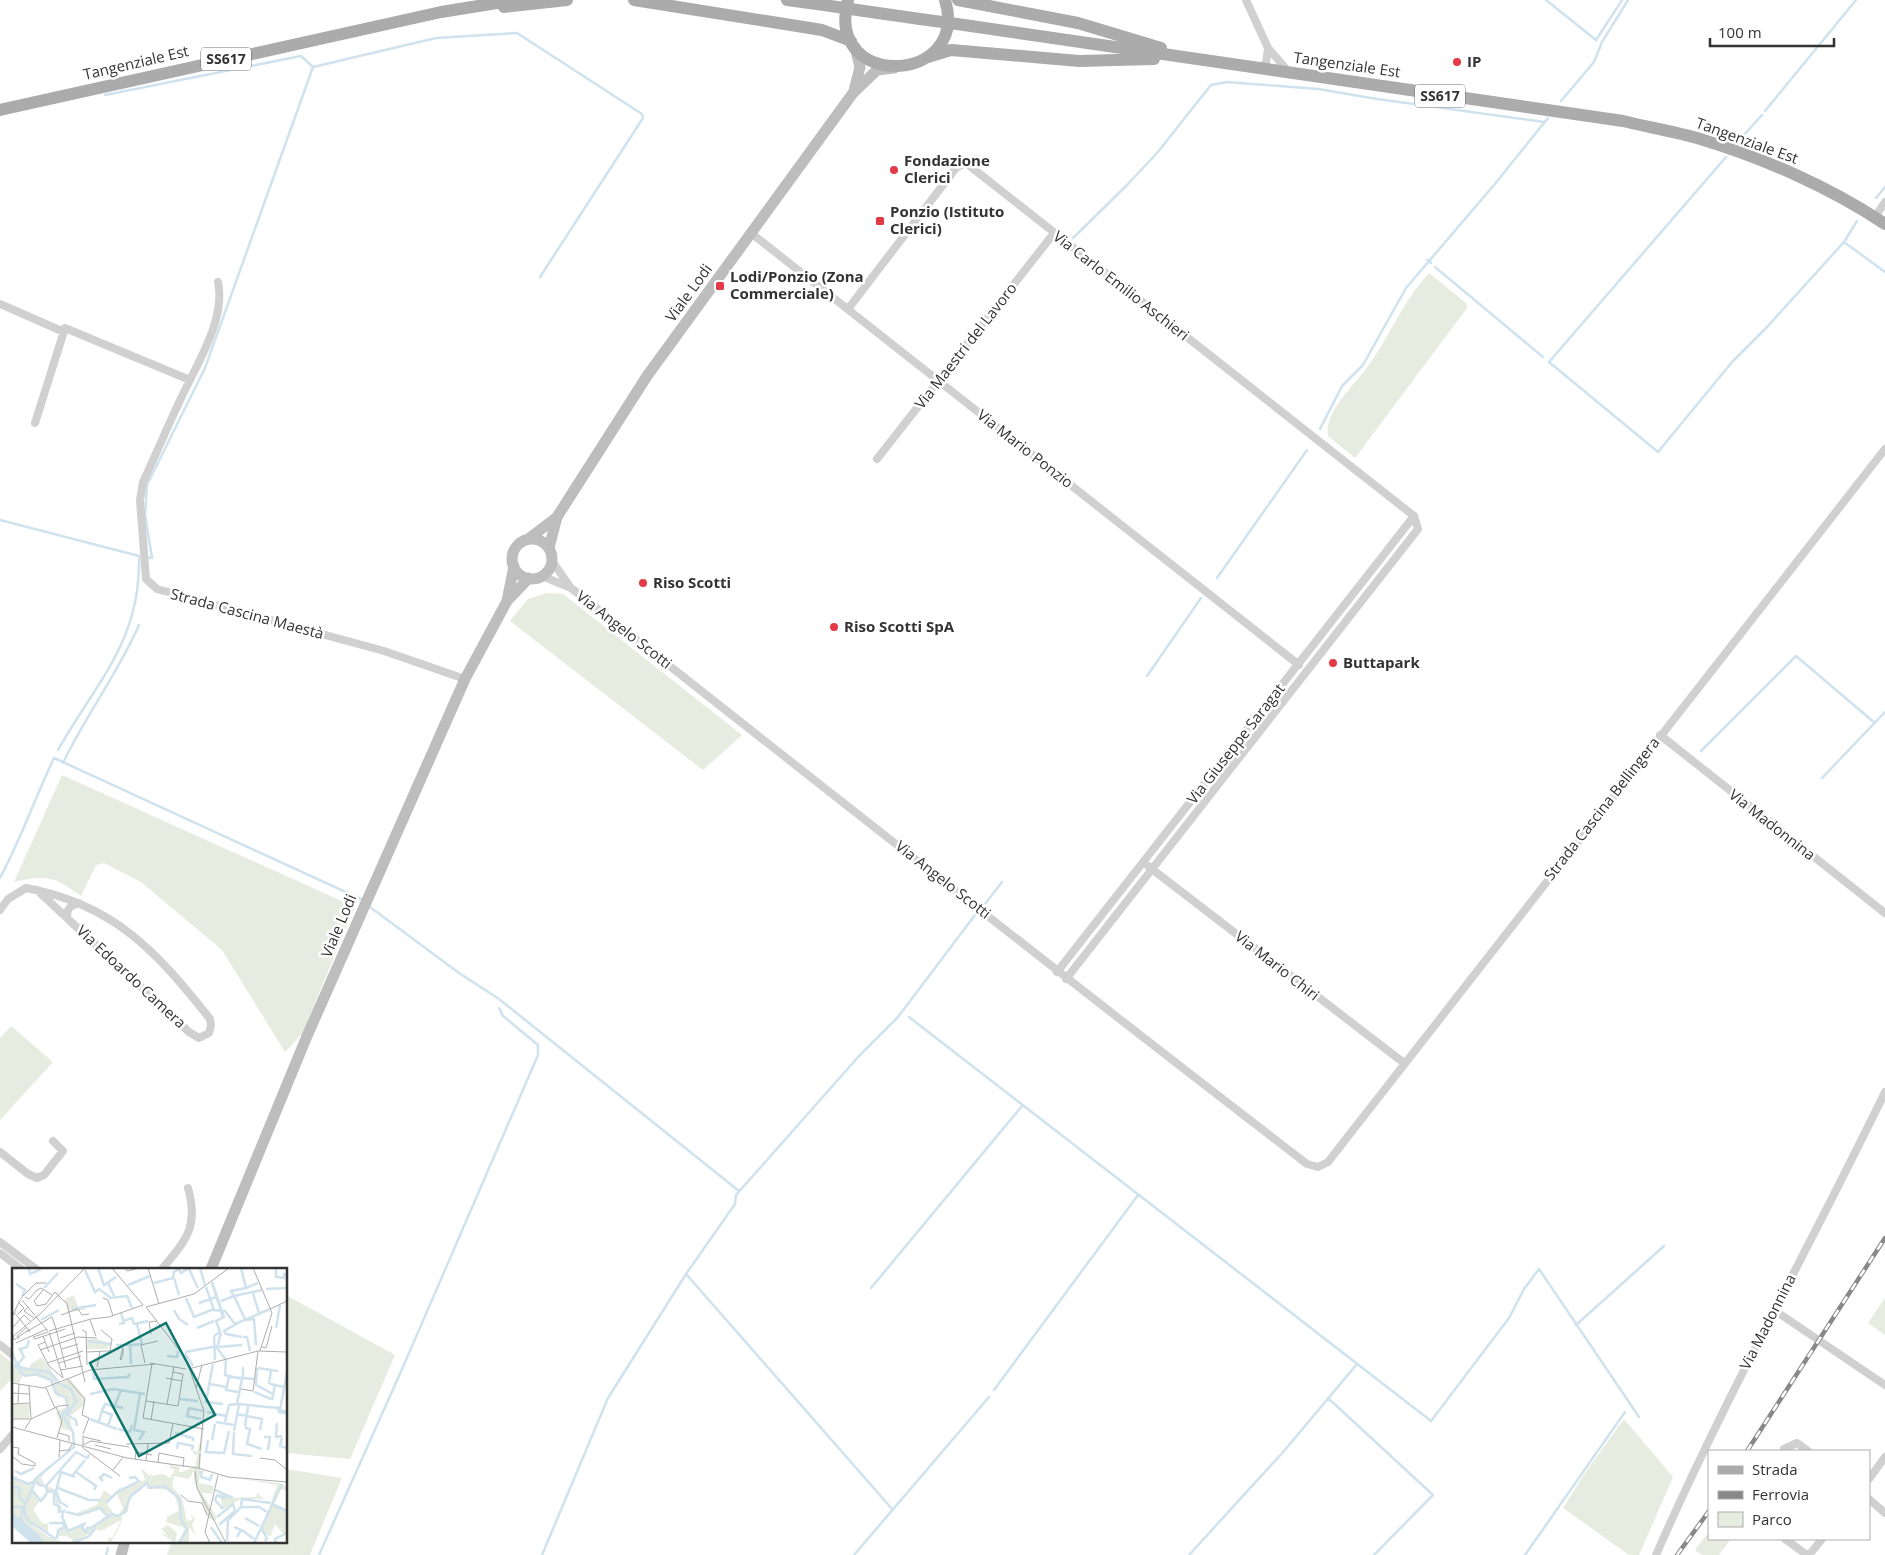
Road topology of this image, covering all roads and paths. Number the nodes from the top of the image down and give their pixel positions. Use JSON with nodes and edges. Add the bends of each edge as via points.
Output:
{"nodes":[{"id":1,"x":480,"y":0,"type":"edge"},
{"id":2,"x":515,"y":0,"type":"edge"},
{"id":3,"x":567,"y":0,"type":"edge"},
{"id":4,"x":634,"y":0,"type":"edge"},
{"id":5,"x":787,"y":0,"type":"edge"},
{"id":6,"x":848,"y":0,"type":"edge"},
{"id":7,"x":945,"y":0,"type":"edge"},
{"id":8,"x":958,"y":0,"type":"edge"},
{"id":9,"x":1246,"y":0,"type":"edge"},
{"id":10,"x":452,"y":10,"type":"junction"},
{"id":11,"x":853,"y":44,"type":"junction"},
{"id":12,"x":1268,"y":48,"type":"junction"},
{"id":13,"x":928,"y":57,"type":"junction"},
{"id":14,"x":1176,"y":57,"type":"junction"},
{"id":15,"x":901,"y":67,"type":"junction"},
{"id":16,"x":1258,"y":69,"type":"junction"},
{"id":17,"x":1291,"y":73,"type":"junction"},
{"id":18,"x":853,"y":93,"type":"junction"},
{"id":19,"x":0,"y":110,"type":"edge"},
{"id":20,"x":1885,"y":202,"type":"edge"},
{"id":21,"x":1880,"y":221,"type":"edge"},
{"id":22,"x":750,"y":233,"type":"junction"},
{"id":23,"x":1054,"y":233,"type":"junction"},
{"id":24,"x":218,"y":282,"type":"dead end"},
{"id":25,"x":0,"y":304,"type":"edge"},
{"id":26,"x":848,"y":309,"type":"junction"},
{"id":27,"x":64,"y":332,"type":"junction"},
{"id":28,"x":190,"y":380,"type":"junction"},
{"id":29,"x":939,"y":382,"type":"junction"},
{"id":30,"x":34,"y":423,"type":"dead end"},
{"id":31,"x":1885,"y":448,"type":"edge"},
{"id":32,"x":877,"y":459,"type":"dead end"},
{"id":33,"x":557,"y":516,"type":"junction"},
{"id":34,"x":1414,"y":516,"type":"junction"},
{"id":35,"x":527,"y":540,"type":"junction"},
{"id":36,"x":549,"y":548,"type":"junction"},
{"id":37,"x":552,"y":561,"type":"junction"},
{"id":38,"x":514,"y":566,"type":"junction"},
{"id":39,"x":542,"y":576,"type":"junction"},
{"id":40,"x":529,"y":578,"type":"junction"},
{"id":41,"x":571,"y":588,"type":"junction"},
{"id":42,"x":507,"y":601,"type":"junction"},
{"id":43,"x":1299,"y":664,"type":"junction"},
{"id":44,"x":465,"y":679,"type":"junction"},
{"id":45,"x":1660,"y":736,"type":"junction"},
{"id":46,"x":1142,"y":862,"type":"junction"},
{"id":47,"x":1150,"y":868,"type":"junction"},
{"id":48,"x":37,"y":890,"type":"junction"},
{"id":49,"x":79,"y":903,"type":"junction"},
{"id":50,"x":0,"y":910,"type":"edge"},
{"id":51,"x":1885,"y":913,"type":"edge"},
{"id":52,"x":67,"y":918,"type":"junction"},
{"id":53,"x":1057,"y":972,"type":"junction"},
{"id":54,"x":1066,"y":979,"type":"junction"},
{"id":55,"x":1404,"y":1063,"type":"junction"},
{"id":56,"x":1885,"y":1092,"type":"edge"},
{"id":57,"x":53,"y":1142,"type":"dead end"},
{"id":58,"x":0,"y":1152,"type":"edge"},
{"id":59,"x":1318,"y":1166,"type":"joint"},
{"id":60,"x":188,"y":1188,"type":"dead end"},
{"id":61,"x":0,"y":1242,"type":"edge"},
{"id":62,"x":0,"y":1253,"type":"edge"},
{"id":63,"x":20,"y":1268,"type":"edge"},
{"id":64,"x":35,"y":1268,"type":"edge"},
{"id":65,"x":163,"y":1268,"type":"edge"},
{"id":66,"x":209,"y":1268,"type":"edge"},
{"id":67,"x":1774,"y":1310,"type":"junction"},
{"id":68,"x":0,"y":1345,"type":"edge"},
{"id":69,"x":12,"y":1354,"type":"edge"},
{"id":70,"x":1885,"y":1385,"type":"edge"},
{"id":71,"x":12,"y":1435,"type":"edge"},
{"id":72,"x":0,"y":1449,"type":"edge"},
{"id":73,"x":1784,"y":1449,"type":"dead end"},
{"id":74,"x":1807,"y":1450,"type":"edge"},
{"id":75,"x":1885,"y":1457,"type":"edge"},
{"id":76,"x":1870,"y":1478,"type":"edge"},
{"id":77,"x":1870,"y":1500,"type":"edge"},
{"id":78,"x":1885,"y":1512,"type":"edge"},
{"id":79,"x":1786,"y":1540,"type":"edge"},
{"id":80,"x":1821,"y":1540,"type":"edge"},
{"id":81,"x":125,"y":1542,"type":"edge"},
{"id":82,"x":121,"y":1555,"type":"edge"},
{"id":83,"x":1656,"y":1555,"type":"edge"},
{"id":84,"x":1808,"y":1555,"type":"edge"}],
"edges":[{"from":1,"to":10,"type":"main road"},
{"from":2,"to":10,"type":"main road","name":"Tangenziale Est","number":"SS617"},
{"from":3,"to":10,"type":"main road","via":[[479,12]]},
{"from":4,"to":11,"type":"main road","via":[[822,30]]},
{"from":5,"to":14,"type":"main road","name":"Tangenziale Est","number":"SS617","bridge":true},
{"from":6,"to":11,"type":"main road","via":[[845,20]]},
{"from":7,"to":13,"type":"main road","via":[[947,26],[943,38]]},
{"from":8,"to":14,"type":"main road","via":[[1078,24],[1160,48]]},
{"from":9,"to":12,"type":"street"},
{"from":10,"to":19,"type":"main road","name":"Tangenziale Est","number":"SS617"},
{"from":11,"to":15,"type":"main road","via":[[876,63]]},
{"from":11,"to":18,"type":"street","name":"Viale Lodi","via":[[860,67]]},
{"from":12,"to":16,"type":"street","via":[[1266,63]]},
{"from":12,"to":17,"type":"street"},
{"from":13,"to":14,"type":"main road","via":[[951,50],[1079,61]]},
{"from":13,"to":15,"type":"main road"},
{"from":14,"to":16,"type":"main road","name":"Tangenziale Est","number":"SS617"},
{"from":15,"to":18,"type":"street","name":"Viale Lodi","via":[[877,70]]},
{"from":16,"to":17,"type":"main road","name":"Tangenziale Est","number":"SS617"},
{"from":17,"to":21,"type":"main road","name":"Tangenziale Est","number":"SS617","via":[[1623,121],[1697,138],[1813,183]]},
{"from":18,"to":22,"type":"street","name":"Viale Lodi"},
{"from":20,"to":21,"type":"street"},
{"from":22,"to":26,"type":"street","name":"Via Mario Ponzio"},
{"from":22,"to":33,"type":"street","name":"Viale Lodi","via":[[647,376]]},
{"from":23,"to":26,"type":"street","name":"Via Carlo Emilio Aschieri","via":[[966,163],[956,168]]},
{"from":23,"to":29,"type":"street","name":"Via Maestri del Lavoro"},
{"from":23,"to":34,"type":"street","name":"Via Carlo Emilio Aschieri"},
{"from":24,"to":28,"type":"street","name":"Strada Cascina Maestà","via":[[221,295],[214,323]]},
{"from":25,"to":27,"type":"street"},
{"from":26,"to":29,"type":"street","name":"Via Mario Ponzio"},
{"from":27,"to":28,"type":"street","via":[[65,328]]},
{"from":27,"to":30,"type":"street"},
{"from":28,"to":44,"type":"street","name":"Strada Cascina Maestà","via":[[143,482],[140,500],[146,579],[156,589],[384,651]]},
{"from":29,"to":32,"type":"street","name":"Via Maestri del Lavoro"},
{"from":29,"to":43,"type":"street","name":"Via Mario Ponzio"},
{"from":31,"to":45,"type":"street","name":"Strada Cascina Bellingera"},
{"from":33,"to":35,"type":"street","name":"Viale Lodi"},
{"from":33,"to":36,"type":"street","name":"Viale Lodi"},
{"from":34,"to":43,"type":"street","name":"Via Giuseppe Saragat"},
{"from":34,"to":47,"type":"street","name":"Via Giuseppe Saragat","via":[[1418,529]]},
{"from":35,"to":36,"type":"street","via":[[540,540]]},
{"from":35,"to":38,"type":"street","via":[[521,542],[514,553]]},
{"from":36,"to":37,"type":"street"},
{"from":37,"to":39,"type":"street"},
{"from":37,"to":41,"type":"street","name":"Via Angelo Scotti"},
{"from":38,"to":40,"type":"street"},
{"from":38,"to":42,"type":"street","name":"Viale Lodi"},
{"from":39,"to":40,"type":"street"},
{"from":39,"to":41,"type":"street","name":"Via Angelo Scotti"},
{"from":40,"to":42,"type":"street","name":"Viale Lodi"},
{"from":41,"to":53,"type":"street","name":"Via Angelo Scotti"},
{"from":42,"to":44,"type":"street","name":"Viale Lodi"},
{"from":43,"to":46,"type":"street","name":"Via Giuseppe Saragat"},
{"from":44,"to":66,"type":"street","name":"Viale Lodi","via":[[307,1036]]},
{"from":45,"to":51,"type":"street","name":"Via Madonnina"},
{"from":45,"to":55,"type":"street","name":"Strada Cascina Bellingera"},
{"from":46,"to":47,"type":"street","name":"Via Mario Chiri"},
{"from":46,"to":53,"type":"street","name":"Via Giuseppe Saragat"},
{"from":47,"to":54,"type":"street","name":"Via Giuseppe Saragat"},
{"from":47,"to":55,"type":"street","name":"Via Mario Chiri"},
{"from":48,"to":49,"type":"street","name":"Via Edoardo Camera"},
{"from":48,"to":50,"type":"street","via":[[26,888],[8,899]]},
{"from":48,"to":52,"type":"street","name":"Via Edoardo Camera"},
{"from":49,"to":52,"type":"street","via":[[71,905]]},
{"from":49,"to":52,"type":"street","name":"Via Edoardo Camera","via":[[117,923],[147,946],[175,974],[210,1019],[208,1034],[199,1038],[190,1032]]},
{"from":53,"to":54,"type":"street","name":"Via Angelo Scotti"},
{"from":54,"to":59,"type":"street","name":"Via Angelo Scotti","via":[[1307,1164]]},
{"from":55,"to":59,"type":"street","name":"Strada Cascina Bellingera","via":[[1328,1162]]},
{"from":56,"to":67,"type":"street","name":"Via Madonnina"},
{"from":57,"to":58,"type":"street","via":[[63,1151],[44,1175],[37,1178]]},
{"from":60,"to":65,"type":"street","via":[[193,1207],[190,1228],[181,1246]]},
{"from":61,"to":64,"type":"street"},
{"from":62,"to":63,"type":"street"},
{"from":67,"to":70,"type":"street"},
{"from":67,"to":83,"type":"street","name":"Via Madonnina","via":[[1689,1479]]},
{"from":68,"to":69,"type":"street"},
{"from":71,"to":72,"type":"street"},
{"from":73,"to":74,"type":"street","via":[[1797,1443]]},
{"from":75,"to":76,"type":"street"},
{"from":77,"to":78,"type":"street"},
{"from":79,"to":84,"type":"street"},
{"from":80,"to":84,"type":"street"},
{"from":81,"to":82,"type":"street"}]}
